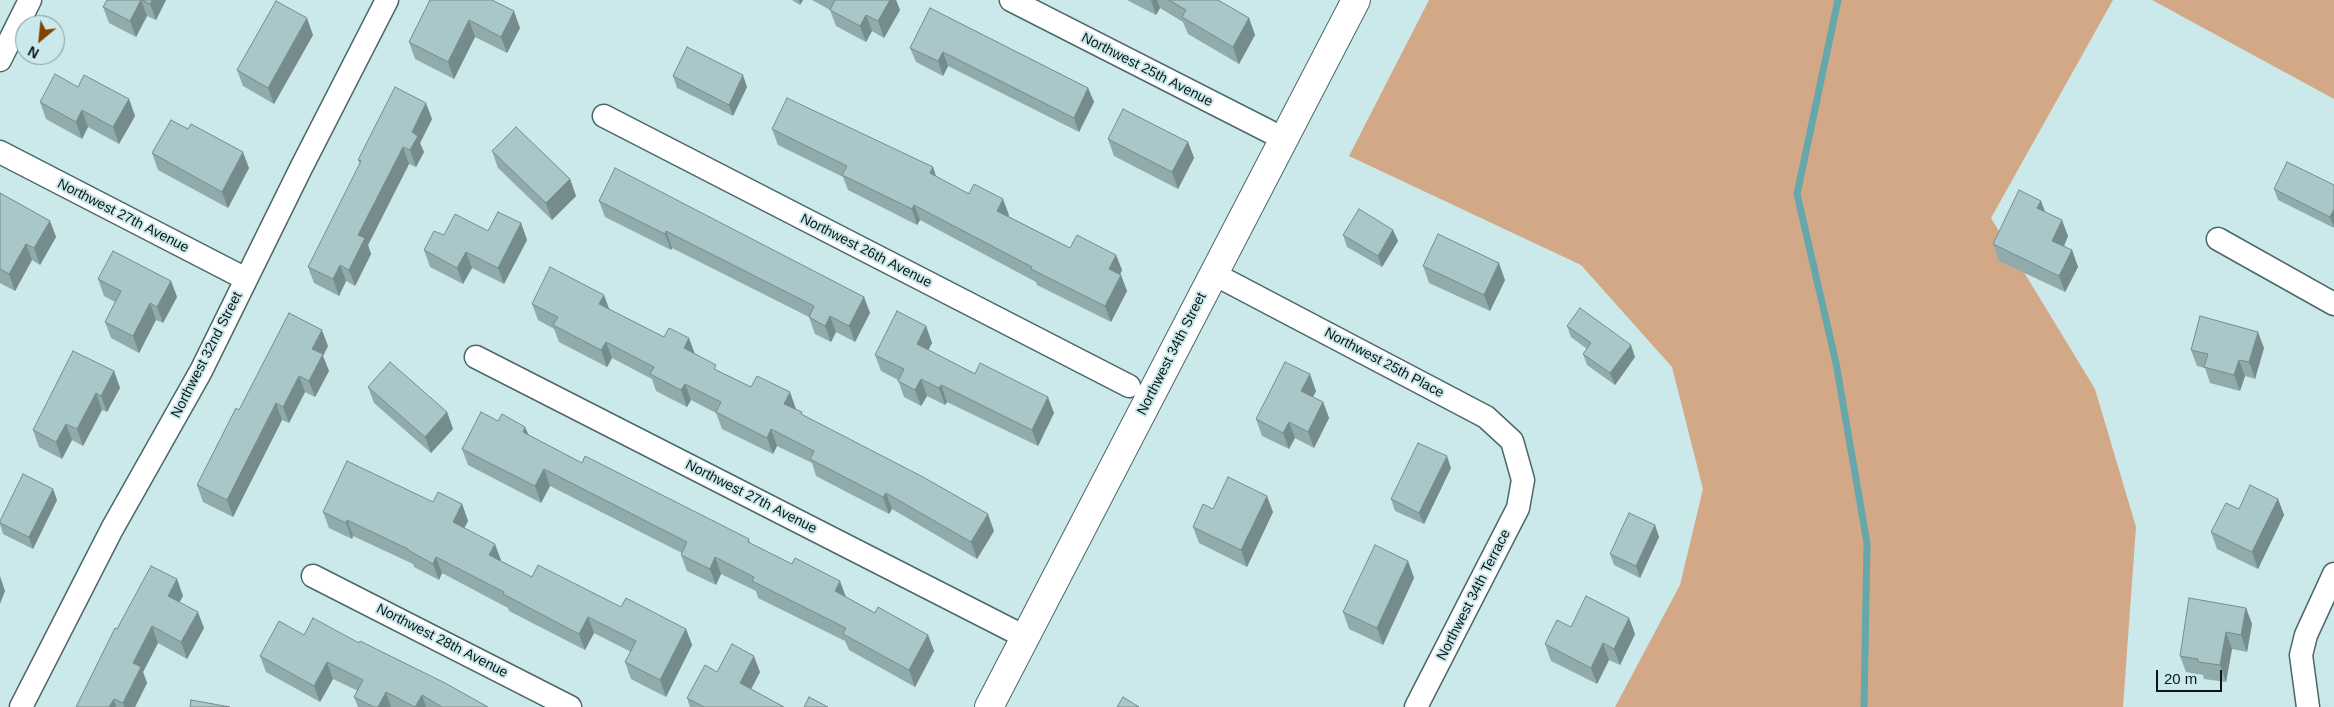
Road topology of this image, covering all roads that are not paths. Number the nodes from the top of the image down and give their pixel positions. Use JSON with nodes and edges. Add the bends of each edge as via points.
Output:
{"nodes":[{"id":1,"x":30,"y":0,"type":"edge"},
{"id":2,"x":387,"y":0,"type":"edge"},
{"id":3,"x":1011,"y":0,"type":"edge"},
{"id":4,"x":1356,"y":0,"type":"edge"},
{"id":5,"x":0,"y":60,"type":"edge"},
{"id":6,"x":604,"y":116,"type":"dead end"},
{"id":7,"x":1284,"y":139,"type":"junction"},
{"id":8,"x":0,"y":152,"type":"edge"},
{"id":9,"x":2218,"y":239,"type":"dead end"},
{"id":10,"x":1214,"y":274,"type":"junction"},
{"id":11,"x":246,"y":279,"type":"junction"},
{"id":12,"x":2334,"y":304,"type":"edge"},
{"id":13,"x":476,"y":357,"type":"dead end"},
{"id":14,"x":1129,"y":386,"type":"dead end"},
{"id":15,"x":1524,"y":480,"type":"joint"},
{"id":16,"x":2334,"y":574,"type":"edge"},
{"id":17,"x":313,"y":576,"type":"dead end"},
{"id":18,"x":1025,"y":637,"type":"junction"},
{"id":19,"x":21,"y":707,"type":"edge"},
{"id":20,"x":570,"y":707,"type":"edge"},
{"id":21,"x":989,"y":707,"type":"edge"},
{"id":22,"x":1416,"y":707,"type":"edge"},
{"id":23,"x":2308,"y":707,"type":"edge"}],
"edges":[{"from":1,"to":5,"type":"street"},
{"from":2,"to":11,"type":"street","name":"Northwest 32nd Street"},
{"from":3,"to":7,"type":"street","name":"Northwest 25th Avenue"},
{"from":4,"to":7,"type":"main road","name":"Northwest 34th Street"},
{"from":6,"to":14,"type":"street","name":"Northwest 26th Avenue"},
{"from":7,"to":10,"type":"main road","name":"Northwest 34th Street"},
{"from":8,"to":11,"type":"street","name":"Northwest 27th Avenue"},
{"from":9,"to":12,"type":"street"},
{"from":10,"to":15,"type":"street","name":"Northwest 25th Place","via":[[1486,417],[1512,441]]},
{"from":10,"to":18,"type":"main road","name":"Northwest 34th Street"},
{"from":11,"to":19,"type":"street","name":"Northwest 32nd Street"},
{"from":13,"to":18,"type":"street","name":"Northwest 27th Avenue"},
{"from":15,"to":22,"type":"street","name":"Northwest 34th Terrace","via":[[1518,508]]},
{"from":16,"to":23,"type":"street","via":[[2306,635],[2301,655]]},
{"from":17,"to":20,"type":"street","name":"Northwest 28th Avenue"},
{"from":18,"to":21,"type":"main road","name":"Northwest 34th Street"}]}
